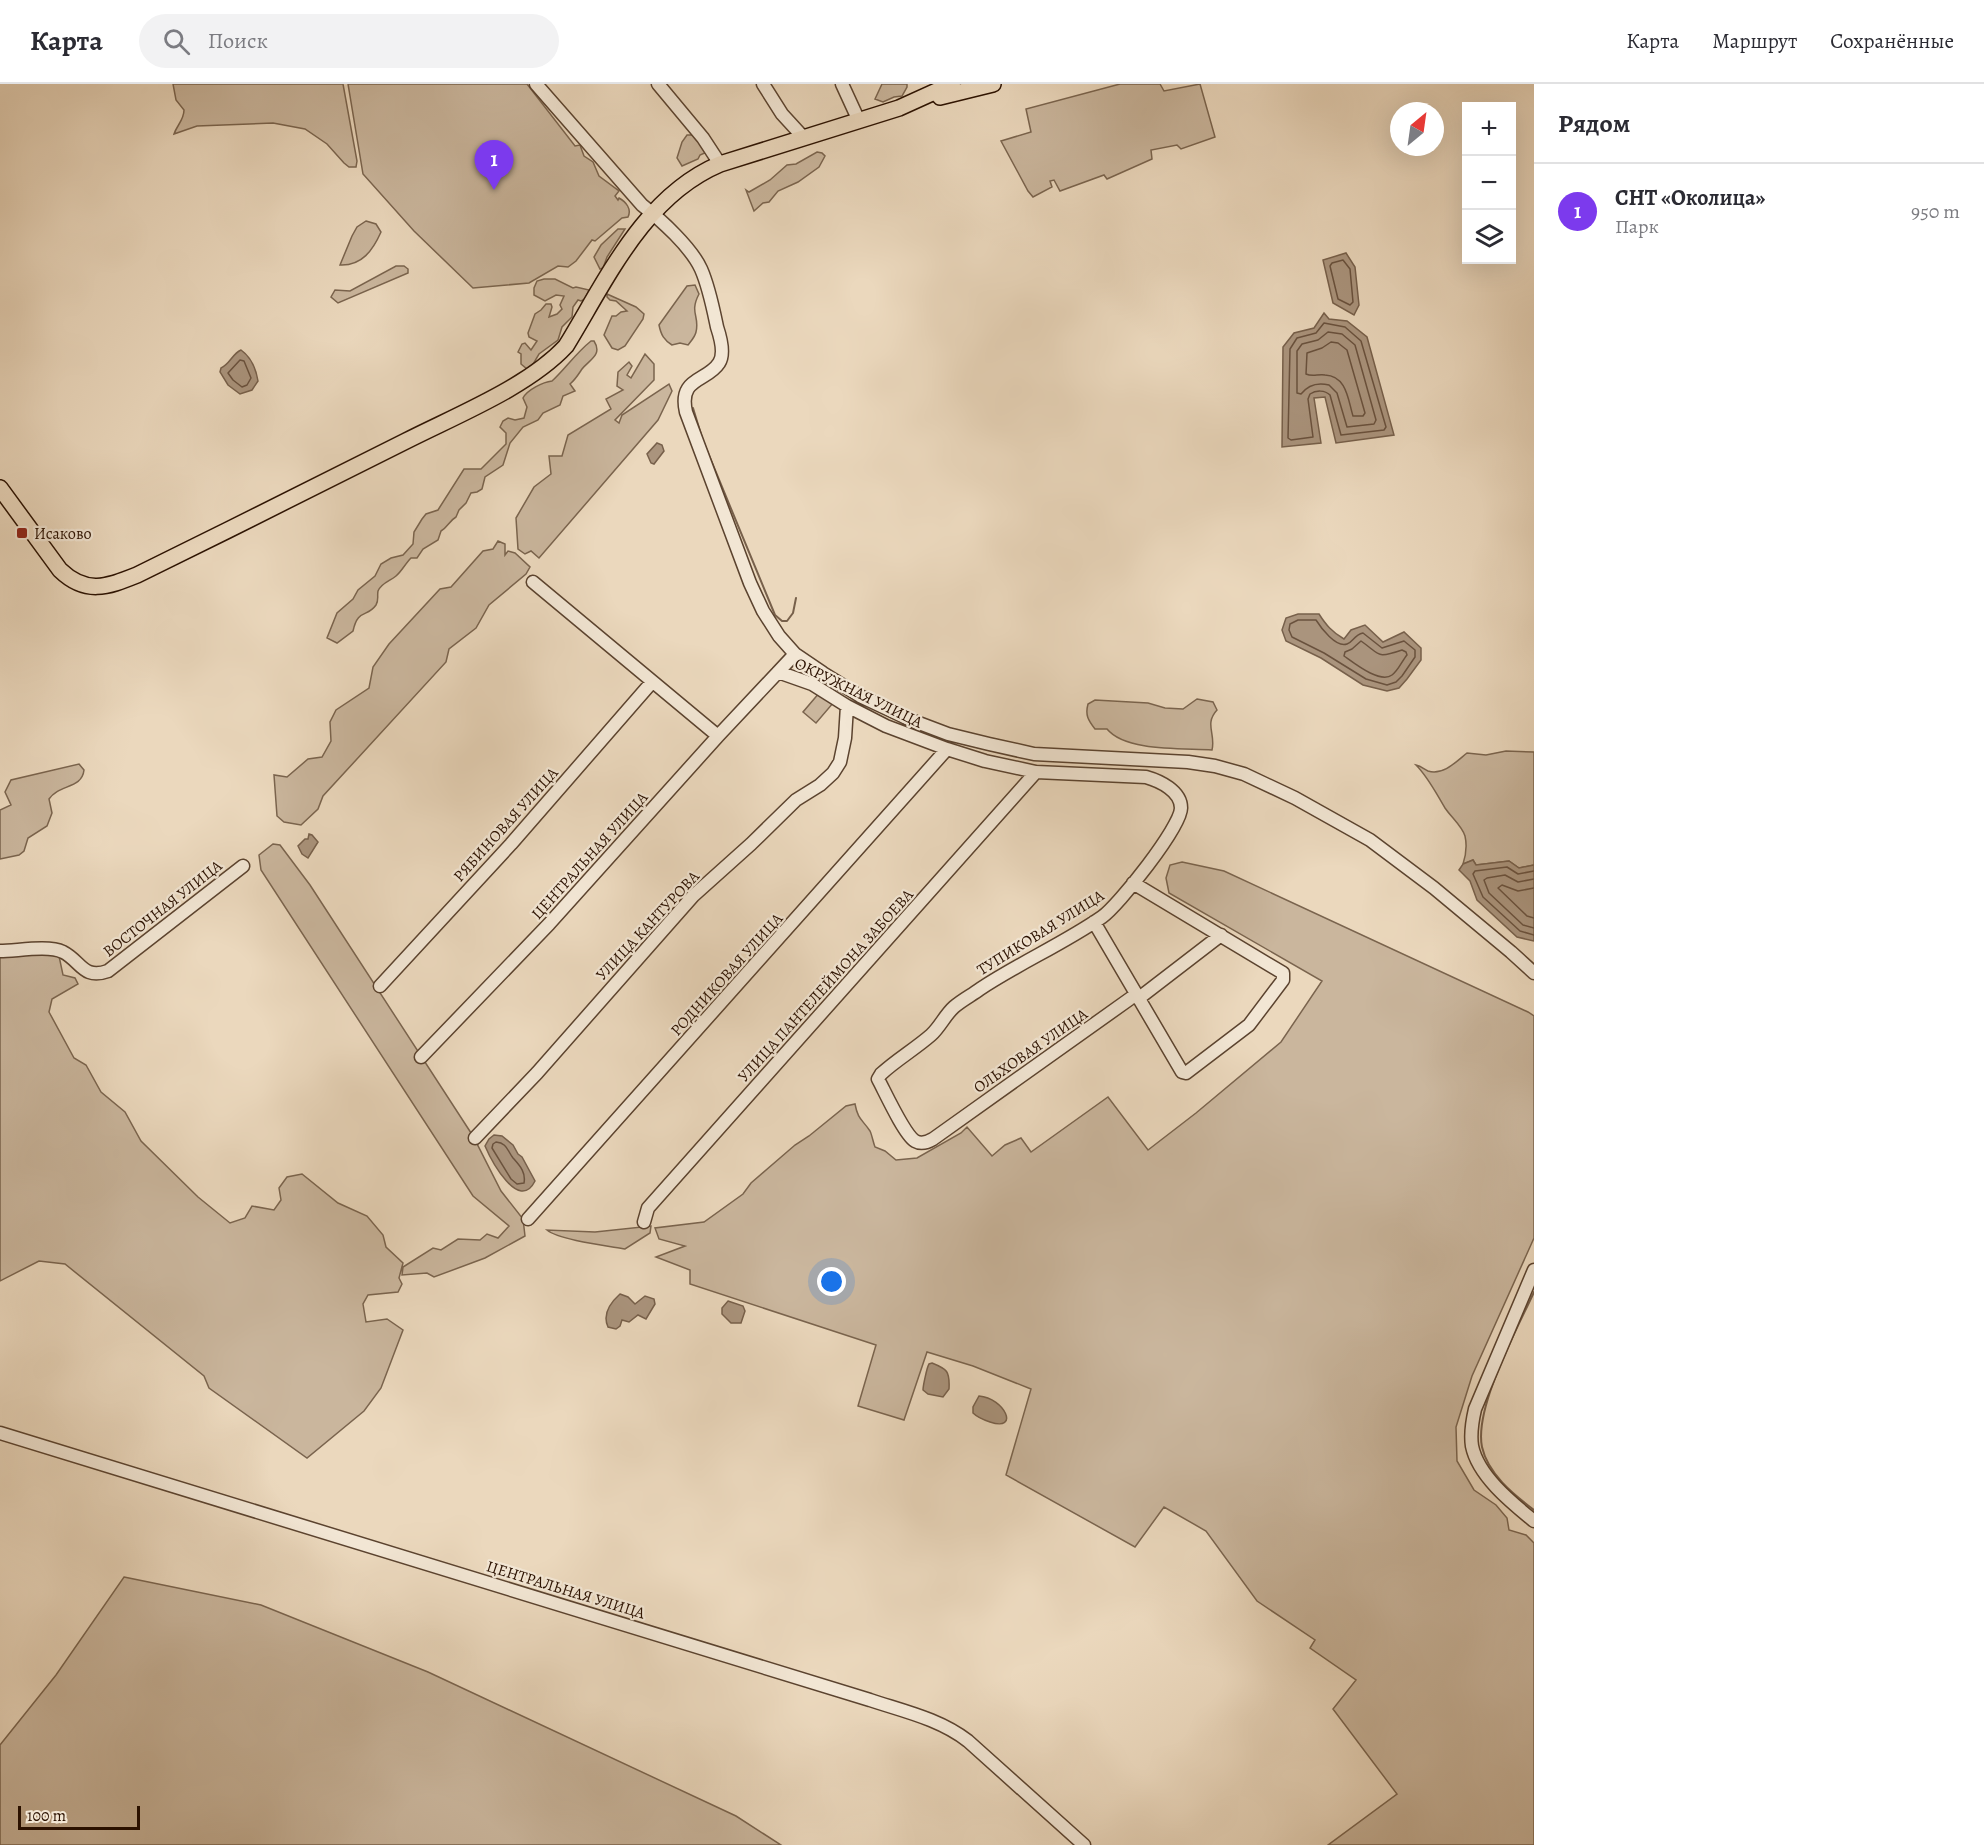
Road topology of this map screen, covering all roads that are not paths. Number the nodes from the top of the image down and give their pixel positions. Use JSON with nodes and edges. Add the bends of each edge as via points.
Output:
{"nodes":[{"id":1,"x":536,"y":84,"type":"edge"},
{"id":2,"x":658,"y":84,"type":"edge"},
{"id":3,"x":763,"y":84,"type":"edge"},
{"id":4,"x":842,"y":84,"type":"edge"},
{"id":5,"x":952,"y":84,"type":"edge"},
{"id":6,"x":993,"y":84,"type":"edge"},
{"id":7,"x":899,"y":108,"type":"junction"},
{"id":8,"x":859,"y":121,"type":"junction"},
{"id":9,"x":804,"y":138,"type":"junction"},
{"id":10,"x":720,"y":164,"type":"junction"},
{"id":11,"x":653,"y":214,"type":"junction"},
{"id":12,"x":0,"y":488,"type":"edge"},
{"id":13,"x":533,"y":582,"type":"dead end"},
{"id":14,"x":795,"y":654,"type":"junction"},
{"id":15,"x":778,"y":672,"type":"junction"},
{"id":16,"x":652,"y":682,"type":"junction"},
{"id":17,"x":847,"y":706,"type":"junction"},
{"id":18,"x":718,"y":736,"type":"junction"},
{"id":19,"x":947,"y":750,"type":"junction"},
{"id":20,"x":1036,"y":772,"type":"junction"},
{"id":21,"x":1171,"y":789,"type":"joint"},
{"id":22,"x":243,"y":866,"type":"dead end"},
{"id":23,"x":1133,"y":883,"type":"junction"},
{"id":24,"x":1094,"y":922,"type":"junction"},
{"id":25,"x":1221,"y":935,"type":"junction"},
{"id":26,"x":0,"y":951,"type":"edge"},
{"id":27,"x":1534,"y":974,"type":"edge"},
{"id":28,"x":380,"y":986,"type":"dead end"},
{"id":29,"x":1136,"y":997,"type":"junction"},
{"id":30,"x":421,"y":1057,"type":"dead end"},
{"id":31,"x":878,"y":1079,"type":"joint"},
{"id":32,"x":475,"y":1138,"type":"dead end"},
{"id":33,"x":528,"y":1219,"type":"dead end"},
{"id":34,"x":644,"y":1222,"type":"dead end"},
{"id":35,"x":1534,"y":1270,"type":"edge"},
{"id":36,"x":0,"y":1433,"type":"edge"},
{"id":37,"x":1534,"y":1521,"type":"edge"},
{"id":38,"x":1084,"y":1845,"type":"edge"}],
"edges":[{"from":1,"to":11,"type":"street"},
{"from":2,"to":10,"type":"street"},
{"from":3,"to":9,"type":"street","via":[[782,114]]},
{"from":4,"to":8,"type":"street"},
{"from":5,"to":7,"type":"main road"},
{"from":6,"to":7,"type":"main road"},
{"from":7,"to":8,"type":"main road"},
{"from":8,"to":9,"type":"main road"},
{"from":9,"to":10,"type":"main road"},
{"from":10,"to":11,"type":"main road","via":[[686,182]]},
{"from":11,"to":12,"type":"main road","via":[[621,255],[566,346],[529,377],[111,586],[82,584],[60,570]]},
{"from":11,"to":14,"type":"street","via":[[700,267],[722,353],[712,370],[692,383],[686,393],[686,412],[750,583],[779,636]]},
{"from":13,"to":16,"type":"street"},
{"from":14,"to":15,"type":"street","name":"ЦЕНТРАЛЬНАЯ УЛИЦА"},
{"from":14,"to":27,"type":"street","via":[[860,696],[948,734],[1034,754],[1188,762],[1244,774],[1341,822],[1387,852]]},
{"from":15,"to":17,"type":"street","name":"ОКРУЖНАЯ УЛИЦА","via":[[812,684]]},
{"from":15,"to":18,"type":"street","name":"ЦЕНТРАЛЬНАЯ УЛИЦА"},
{"from":16,"to":18,"type":"street"},
{"from":16,"to":28,"type":"street","name":"РЯБИНОВАЯ УЛИЦА"},
{"from":17,"to":19,"type":"street","name":"ОКРУЖНАЯ УЛИЦА"},
{"from":17,"to":32,"type":"street","name":"УЛИЦА КАНТУРОВА","via":[[840,762],[833,773],[796,800],[693,896]]},
{"from":18,"to":30,"type":"street","name":"ЦЕНТРАЛЬНАЯ УЛИЦА","via":[[549,924]]},
{"from":19,"to":20,"type":"street","name":"ОКРУЖНАЯ УЛИЦА"},
{"from":19,"to":33,"type":"street","name":"РОДНИКОВАЯ УЛИЦА"},
{"from":20,"to":21,"type":"street","name":"ОКРУЖНАЯ УЛИЦА","via":[[1146,777]]},
{"from":20,"to":34,"type":"street","name":"УЛИЦА ПАНТЕЛЕЙМОНА ЗАБОЕВА","via":[[648,1208]]},
{"from":21,"to":23,"type":"street","name":"ТУПИКОВАЯ УЛИЦА","via":[[1179,799],[1180,814]]},
{"from":22,"to":26,"type":"street","name":"ВОСТОЧНАЯ УЛИЦА","via":[[102,974],[87,972],[69,956],[51,949]]},
{"from":23,"to":24,"type":"street","name":"ТУПИКОВАЯ УЛИЦА","via":[[1118,904]]},
{"from":23,"to":25,"type":"street"},
{"from":24,"to":29,"type":"street"},
{"from":24,"to":31,"type":"street","name":"ТУПИКОВАЯ УЛИЦА","via":[[954,1007],[933,1033]]},
{"from":25,"to":29,"type":"street","name":"ОЛЬХОВАЯ УЛИЦА"},
{"from":25,"to":29,"type":"street","via":[[1282,973],[1283,980],[1248,1025],[1186,1072],[1179,1068]]},
{"from":29,"to":31,"type":"street","name":"ОЛЬХОВАЯ УЛИЦА","via":[[926,1143],[914,1140]]},
{"from":35,"to":37,"type":"street","via":[[1475,1409],[1471,1430],[1473,1448],[1485,1473]]},
{"from":36,"to":38,"type":"street","name":"ЦЕНТРАЛЬНАЯ УЛИЦА","via":[[940,1724],[968,1741]]}]}
